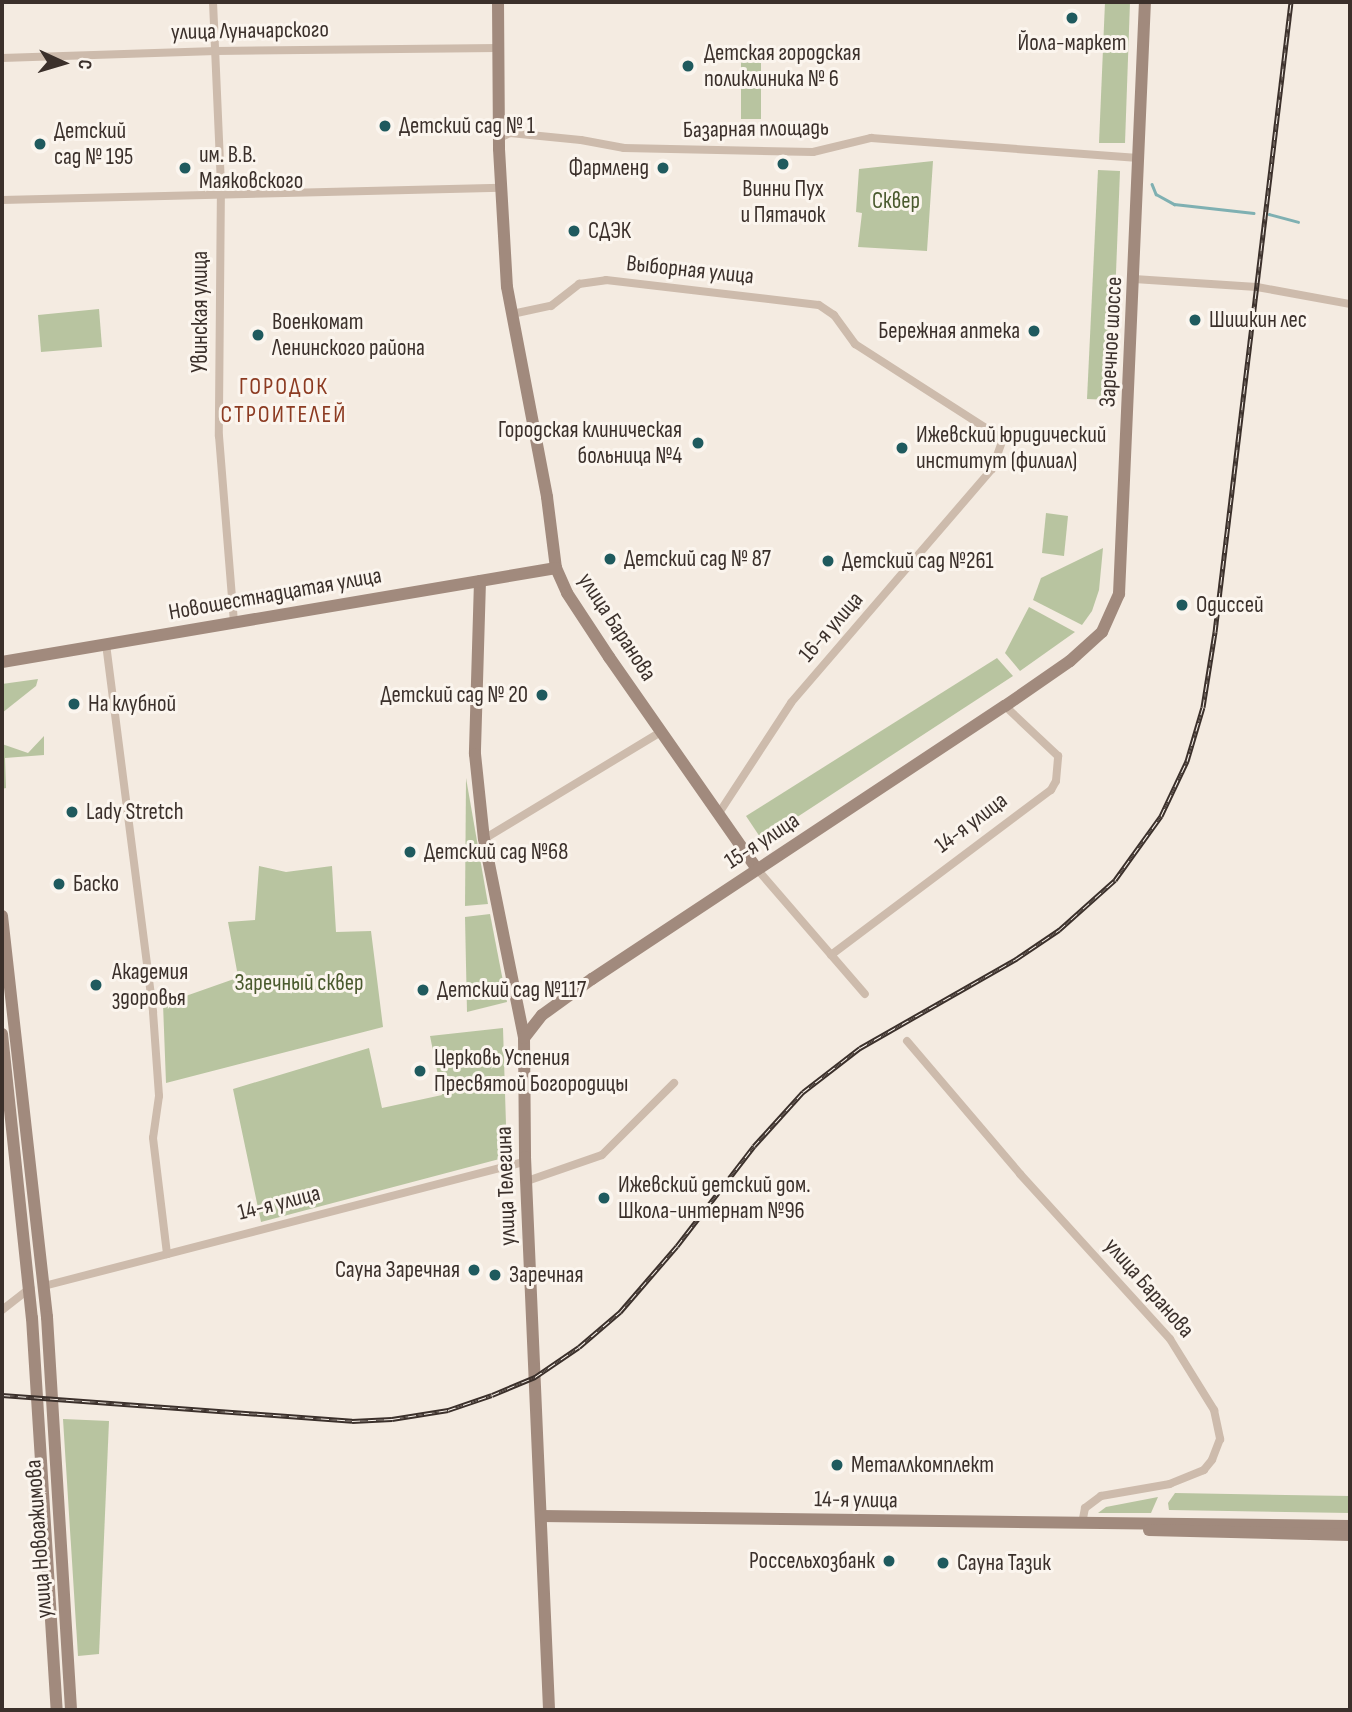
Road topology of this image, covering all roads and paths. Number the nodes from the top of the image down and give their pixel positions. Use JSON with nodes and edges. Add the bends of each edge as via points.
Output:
{"nodes":[{"id":1,"x":213,"y":2,"type":"edge"},
{"id":2,"x":498,"y":2,"type":"edge"},
{"id":3,"x":1146,"y":2,"type":"edge"},
{"id":4,"x":498,"y":48,"type":"junction"},
{"id":5,"x":216,"y":51,"type":"junction"},
{"id":6,"x":2,"y":58,"type":"edge"},
{"id":7,"x":499,"y":138,"type":"junction"},
{"id":8,"x":1139,"y":158,"type":"junction"},
{"id":9,"x":501,"y":188,"type":"junction"},
{"id":10,"x":221,"y":193,"type":"junction"},
{"id":11,"x":2,"y":200,"type":"edge"},
{"id":12,"x":1134,"y":279,"type":"junction"},
{"id":13,"x":1350,"y":304,"type":"edge"},
{"id":14,"x":512,"y":314,"type":"junction"},
{"id":15,"x":1003,"y":439,"type":"joint"},
{"id":16,"x":556,"y":568,"type":"junction"},
{"id":17,"x":480,"y":581,"type":"junction"},
{"id":18,"x":234,"y":622,"type":"junction"},
{"id":19,"x":106,"y":644,"type":"junction"},
{"id":20,"x":2,"y":662,"type":"edge"},
{"id":21,"x":1030,"y":688,"type":"joint"},
{"id":22,"x":1005,"y":706,"type":"junction"},
{"id":23,"x":662,"y":731,"type":"junction"},
{"id":24,"x":719,"y":813,"type":"junction"},
{"id":25,"x":484,"y":839,"type":"junction"},
{"id":26,"x":758,"y":869,"type":"junction"},
{"id":27,"x":2,"y":916,"type":"edge"},
{"id":28,"x":831,"y":955,"type":"junction"},
{"id":29,"x":865,"y":994,"type":"dead end"},
{"id":30,"x":2,"y":1034,"type":"edge"},
{"id":31,"x":524,"y":1038,"type":"junction"},
{"id":32,"x":907,"y":1041,"type":"dead end"},
{"id":33,"x":674,"y":1083,"type":"dead end"},
{"id":34,"x":526,"y":1161,"type":"junction"},
{"id":35,"x":527,"y":1181,"type":"junction"},
{"id":36,"x":167,"y":1254,"type":"junction"},
{"id":37,"x":44,"y":1286,"type":"junction"},
{"id":38,"x":30,"y":1289,"type":"junction"},
{"id":39,"x":2,"y":1310,"type":"edge"},
{"id":40,"x":541,"y":1516,"type":"junction"},
{"id":41,"x":1087,"y":1525,"type":"junction"},
{"id":42,"x":1350,"y":1526,"type":"edge"},
{"id":43,"x":1170,"y":1527,"type":"junction"},
{"id":44,"x":1350,"y":1535,"type":"edge"},
{"id":45,"x":57,"y":1710,"type":"edge"},
{"id":46,"x":71,"y":1710,"type":"edge"},
{"id":47,"x":549,"y":1710,"type":"edge"}],
"edges":[{"from":1,"to":5,"type":"street","name":"Увинская улица"},
{"from":2,"to":4,"type":"main road","name":"улица Баранова"},
{"from":3,"to":8,"type":"main road","name":"Заречное шоссе"},
{"from":4,"to":5,"type":"street","name":"улица Луначарского"},
{"from":4,"to":7,"type":"main road","name":"улица Баранова"},
{"from":5,"to":6,"type":"street","name":"улица Луначарского"},
{"from":5,"to":10,"type":"street","name":"Увинская улица"},
{"from":7,"to":8,"type":"street","name":"Базарная площадь","via":[[510,133],[624,148],[813,152],[870,138]]},
{"from":7,"to":9,"type":"main road","name":"улица Баранова"},
{"from":8,"to":12,"type":"main road","name":"Заречное шоссе"},
{"from":9,"to":10,"type":"street"},
{"from":9,"to":14,"type":"main road","name":"улица Баранова"},
{"from":10,"to":11,"type":"street"},
{"from":10,"to":18,"type":"street","name":"Увинская улица","via":[[219,436]]},
{"from":12,"to":13,"type":"street","via":[[1257,287]]},
{"from":12,"to":21,"type":"main road","name":"Заречное шоссе","via":[[1119,593],[1102,632]]},
{"from":14,"to":15,"type":"street","name":"Выборная улица","via":[[551,306],[579,284],[606,280],[819,304],[834,314],[855,344]]},
{"from":14,"to":16,"type":"main road","name":"улица Баранова"},
{"from":15,"to":24,"type":"street","name":"16-я улица","via":[[992,469],[791,703]]},
{"from":16,"to":17,"type":"main road","name":"Новошестнадцатая улица"},
{"from":16,"to":23,"type":"main road","name":"улица Баранова","via":[[574,604]]},
{"from":17,"to":18,"type":"main road","name":"Новошестнадцатая улица"},
{"from":17,"to":25,"type":"main road","name":"улица Телегина","via":[[475,754]]},
{"from":18,"to":19,"type":"main road","name":"Новошестнадцатая улица"},
{"from":19,"to":20,"type":"main road","name":"Новошестнадцатая улица"},
{"from":19,"to":36,"type":"street","via":[[155,1032],[159,1096],[153,1138]]},
{"from":21,"to":22,"type":"main road","name":"15-я улица"},
{"from":22,"to":26,"type":"main road","name":"15-я улица"},
{"from":22,"to":28,"type":"street","name":"14-я улица","via":[[1058,756],[1051,790]]},
{"from":23,"to":24,"type":"main road","name":"улица Баранова"},
{"from":23,"to":25,"type":"street"},
{"from":24,"to":26,"type":"main road","name":"улица Баранова"},
{"from":25,"to":31,"type":"main road","name":"улица Телегина"},
{"from":26,"to":28,"type":"street","name":"улица Баранова"},
{"from":26,"to":31,"type":"main road","name":"15-я улица","via":[[542,1015]]},
{"from":27,"to":37,"type":"main road","name":"улица Новоажимова"},
{"from":28,"to":29,"type":"street","name":"улица Баранова"},
{"from":30,"to":38,"type":"main road","name":"улица Новоажимова"},
{"from":31,"to":34,"type":"main road","name":"улица Телегина"},
{"from":32,"to":41,"type":"street","name":"улица Баранова","via":[[1170,1339],[1214,1410],[1220,1439],[1204,1470],[1170,1484],[1101,1496],[1089,1503],[1083,1515]]},
{"from":33,"to":35,"type":"street","via":[[602,1155]]},
{"from":34,"to":35,"type":"main road","name":"улица Телегина"},
{"from":34,"to":36,"type":"street","name":"14-я улица"},
{"from":35,"to":40,"type":"main road","name":"улица Телегина"},
{"from":36,"to":37,"type":"street","name":"14-я улица"},
{"from":37,"to":38,"type":"main road"},
{"from":37,"to":46,"type":"main road","name":"улица Новоажимова"},
{"from":38,"to":39,"type":"street"},
{"from":38,"to":45,"type":"main road","name":"улица Новоажимова"},
{"from":40,"to":41,"type":"main road","name":"14-я улица"},
{"from":40,"to":47,"type":"main road","name":"улица Телегина"},
{"from":41,"to":43,"type":"main road","name":"14-я улица"},
{"from":42,"to":43,"type":"main road"},
{"from":43,"to":44,"type":"main road"}]}
